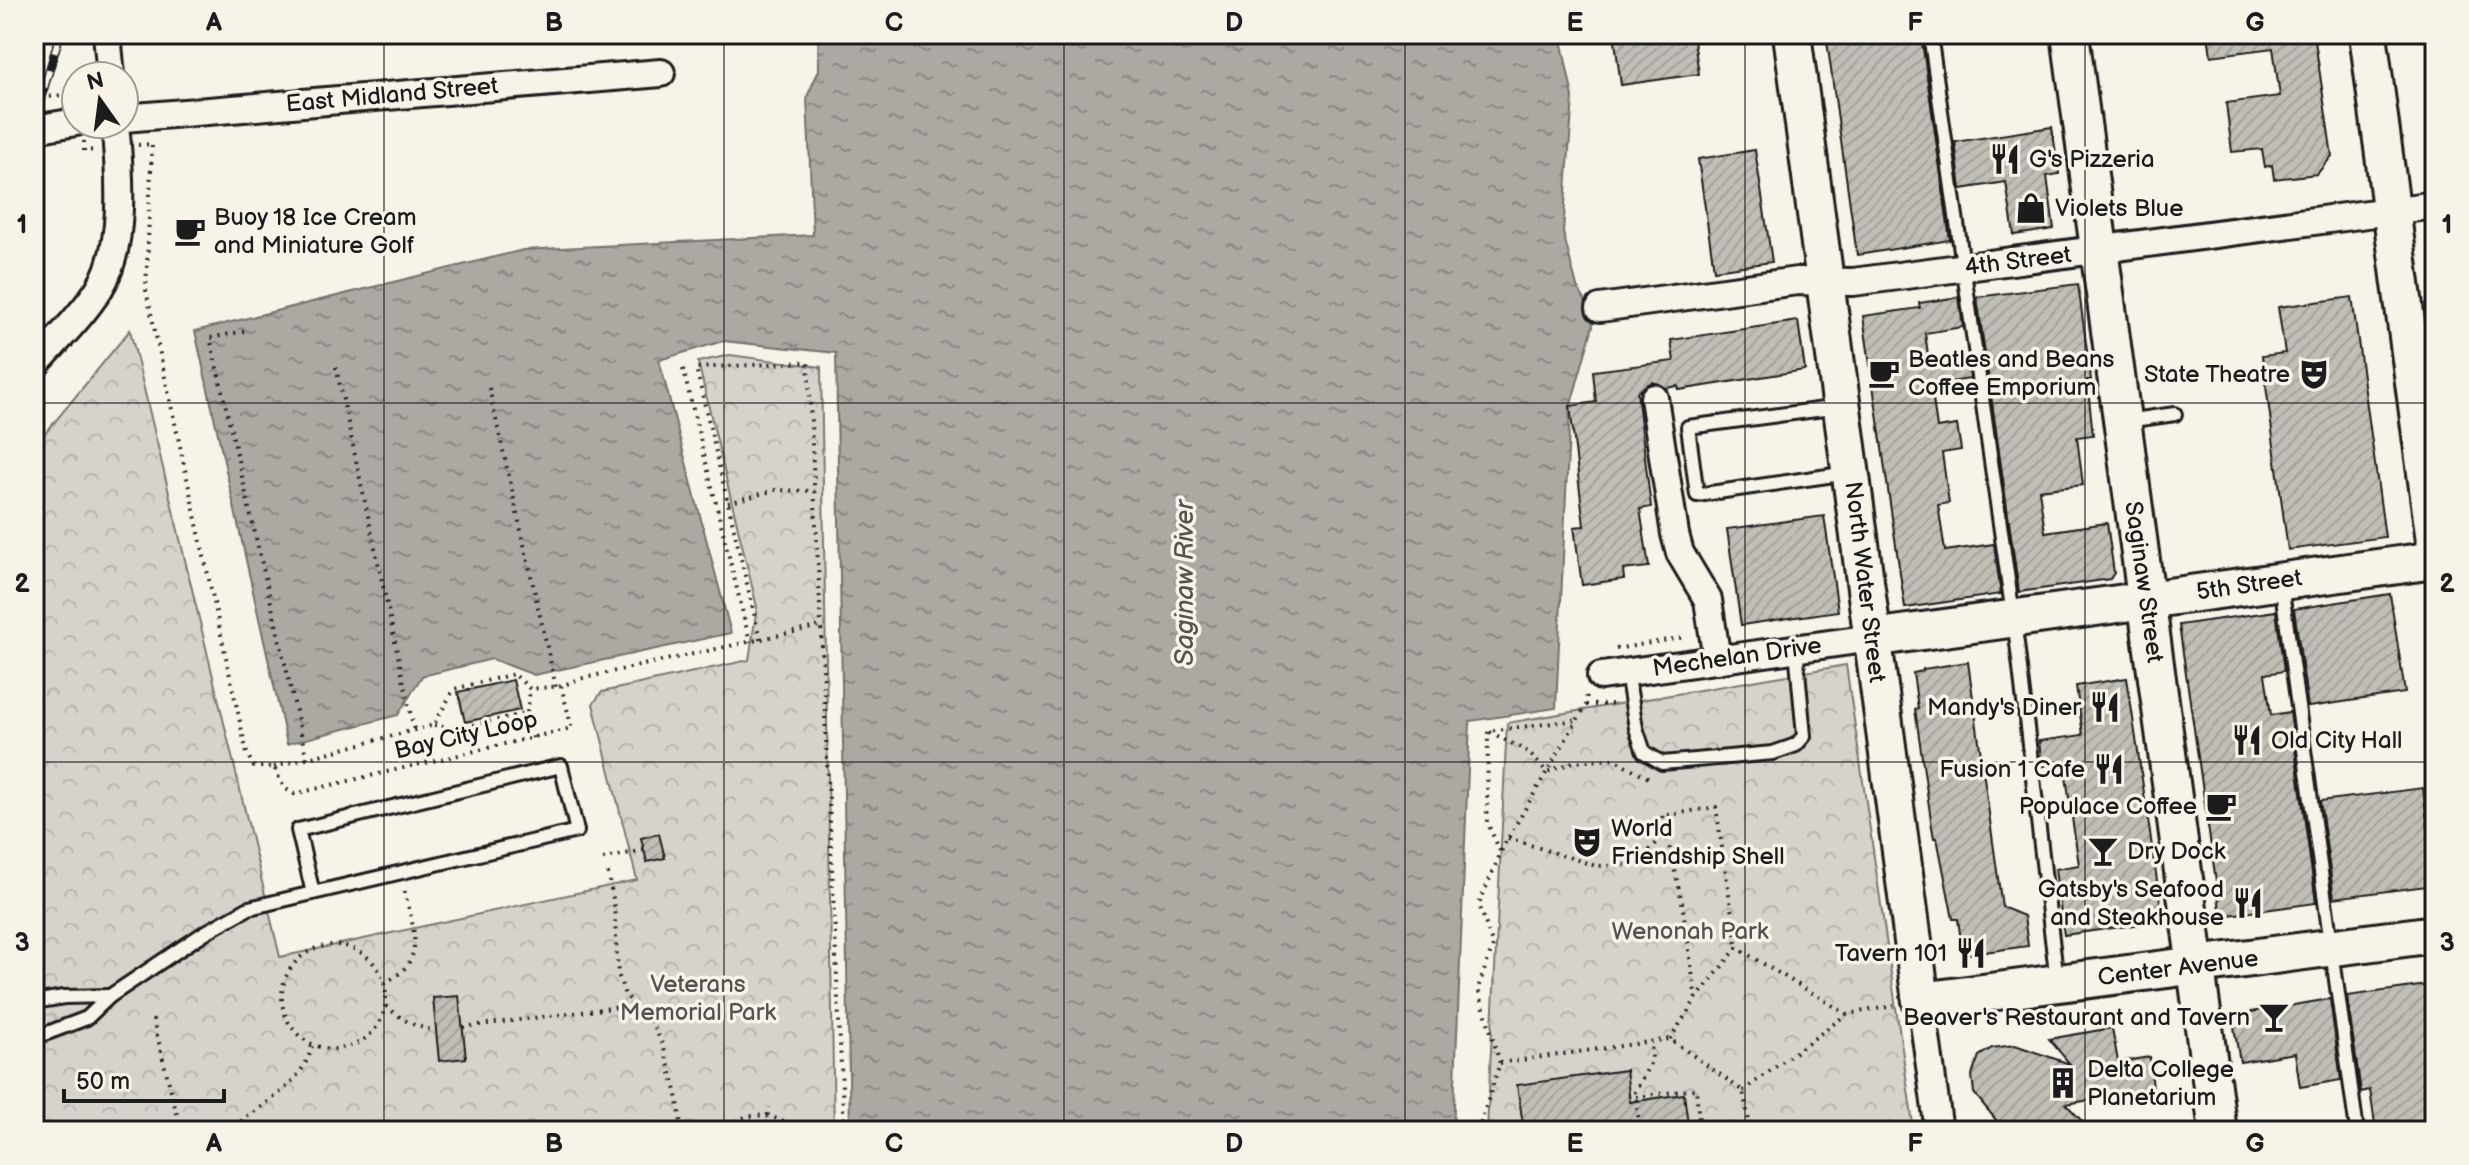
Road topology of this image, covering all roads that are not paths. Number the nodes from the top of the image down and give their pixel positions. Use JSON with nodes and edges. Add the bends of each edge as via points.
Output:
{"nodes":[{"id":1,"x":107,"y":34,"type":"edge"},
{"id":2,"x":1792,"y":34,"type":"edge"},
{"id":3,"x":1930,"y":34,"type":"edge"},
{"id":4,"x":2070,"y":34,"type":"edge"},
{"id":5,"x":2368,"y":34,"type":"edge"},
{"id":6,"x":109,"y":60,"type":"edge"},
{"id":7,"x":661,"y":73,"type":"dead end"},
{"id":8,"x":140,"y":117,"type":"edge"},
{"id":9,"x":60,"y":125,"type":"edge"},
{"id":10,"x":34,"y":129,"type":"edge"},
{"id":11,"x":116,"y":140,"type":"edge"},
{"id":12,"x":2435,"y":205,"type":"edge"},
{"id":13,"x":2392,"y":211,"type":"junction"},
{"id":14,"x":2099,"y":251,"type":"junction"},
{"id":15,"x":1964,"y":268,"type":"junction"},
{"id":16,"x":1826,"y":282,"type":"junction"},
{"id":17,"x":1600,"y":308,"type":"dead end"},
{"id":18,"x":34,"y":366,"type":"edge"},
{"id":19,"x":1654,"y":398,"type":"dead end"},
{"id":20,"x":1843,"y":406,"type":"junction"},
{"id":21,"x":2175,"y":414,"type":"dead end"},
{"id":22,"x":2122,"y":421,"type":"junction"},
{"id":23,"x":1851,"y":472,"type":"junction"},
{"id":24,"x":2435,"y":541,"type":"edge"},
{"id":25,"x":2435,"y":560,"type":"edge"},
{"id":26,"x":2280,"y":581,"type":"junction"},
{"id":27,"x":2147,"y":598,"type":"junction"},
{"id":28,"x":2012,"y":618,"type":"junction"},
{"id":29,"x":1872,"y":638,"type":"junction"},
{"id":30,"x":1796,"y":649,"type":"junction"},
{"id":31,"x":1717,"y":660,"type":"junction"},
{"id":32,"x":1606,"y":672,"type":"joint"},
{"id":33,"x":313,"y":893,"type":"junction"},
{"id":34,"x":2435,"y":934,"type":"edge"},
{"id":35,"x":2331,"y":948,"type":"junction"},
{"id":36,"x":2196,"y":966,"type":"junction"},
{"id":37,"x":2057,"y":984,"type":"junction"},
{"id":38,"x":110,"y":996,"type":"junction"},
{"id":39,"x":1921,"y":1001,"type":"junction"},
{"id":40,"x":34,"y":1002,"type":"edge"},
{"id":41,"x":34,"y":1038,"type":"edge"},
{"id":42,"x":1939,"y":1131,"type":"edge"},
{"id":43,"x":2218,"y":1131,"type":"edge"},
{"id":44,"x":2357,"y":1131,"type":"edge"}],
"edges":[{"from":1,"to":6,"type":"street"},
{"from":2,"to":16,"type":"street","name":"North Water Street"},
{"from":3,"to":15,"type":"lane"},
{"from":4,"to":14,"type":"street","name":"Saginaw Street"},
{"from":5,"to":13,"type":"street"},
{"from":7,"to":8,"type":"street","name":"East Midland Street"},
{"from":9,"to":10,"type":"street"},
{"from":11,"to":18,"type":"street","via":[[119,201],[113,252],[100,287]]},
{"from":12,"to":13,"type":"street","name":"4th Street"},
{"from":13,"to":14,"type":"street","name":"4th Street"},
{"from":13,"to":24,"type":"street"},
{"from":14,"to":15,"type":"street","name":"4th Street"},
{"from":14,"to":22,"type":"street","name":"Saginaw Street"},
{"from":15,"to":16,"type":"street","name":"4th Street"},
{"from":15,"to":28,"type":"lane"},
{"from":16,"to":17,"type":"street","name":"4th Street","via":[[1797,281]]},
{"from":16,"to":20,"type":"street","name":"North Water Street"},
{"from":19,"to":31,"type":"street","via":[[1675,534],[1680,553],[1708,600]]},
{"from":20,"to":23,"type":"street","name":"North Water Street"},
{"from":20,"to":23,"type":"lane","via":[[1688,427],[1697,495]]},
{"from":21,"to":22,"type":"lane"},
{"from":22,"to":27,"type":"street","name":"Saginaw Street"},
{"from":23,"to":29,"type":"street","name":"North Water Street"},
{"from":25,"to":26,"type":"street","name":"5th Street"},
{"from":26,"to":27,"type":"street","name":"5th Street"},
{"from":26,"to":35,"type":"lane"},
{"from":27,"to":28,"type":"street","name":"5th Street"},
{"from":27,"to":36,"type":"street","name":"Saginaw Street"},
{"from":28,"to":29,"type":"street","name":"5th Street"},
{"from":28,"to":37,"type":"lane"},
{"from":29,"to":30,"type":"street","name":"Mechelan Drive"},
{"from":29,"to":39,"type":"street","name":"North Water Street"},
{"from":30,"to":31,"type":"street","name":"Mechelan Drive"},
{"from":30,"to":32,"type":"lane","via":[[1804,736],[1796,745],[1773,753],[1662,763],[1644,752]]},
{"from":31,"to":32,"type":"street","name":"Mechelan Drive"},
{"from":33,"to":33,"type":"lane","via":[[577,831],[561,766],[298,830]]},
{"from":33,"to":38,"type":"lane","via":[[249,908]]},
{"from":34,"to":35,"type":"street","name":"Center Avenue"},
{"from":35,"to":36,"type":"street","name":"Center Avenue"},
{"from":35,"to":44,"type":"lane"},
{"from":36,"to":37,"type":"street","name":"Center Avenue"},
{"from":36,"to":43,"type":"street","name":"Saginaw Street"},
{"from":37,"to":39,"type":"street","name":"Center Avenue"},
{"from":38,"to":40,"type":"lane"},
{"from":38,"to":41,"type":"lane","via":[[87,1018]]},
{"from":39,"to":42,"type":"street","name":"North Water Street"}]}
